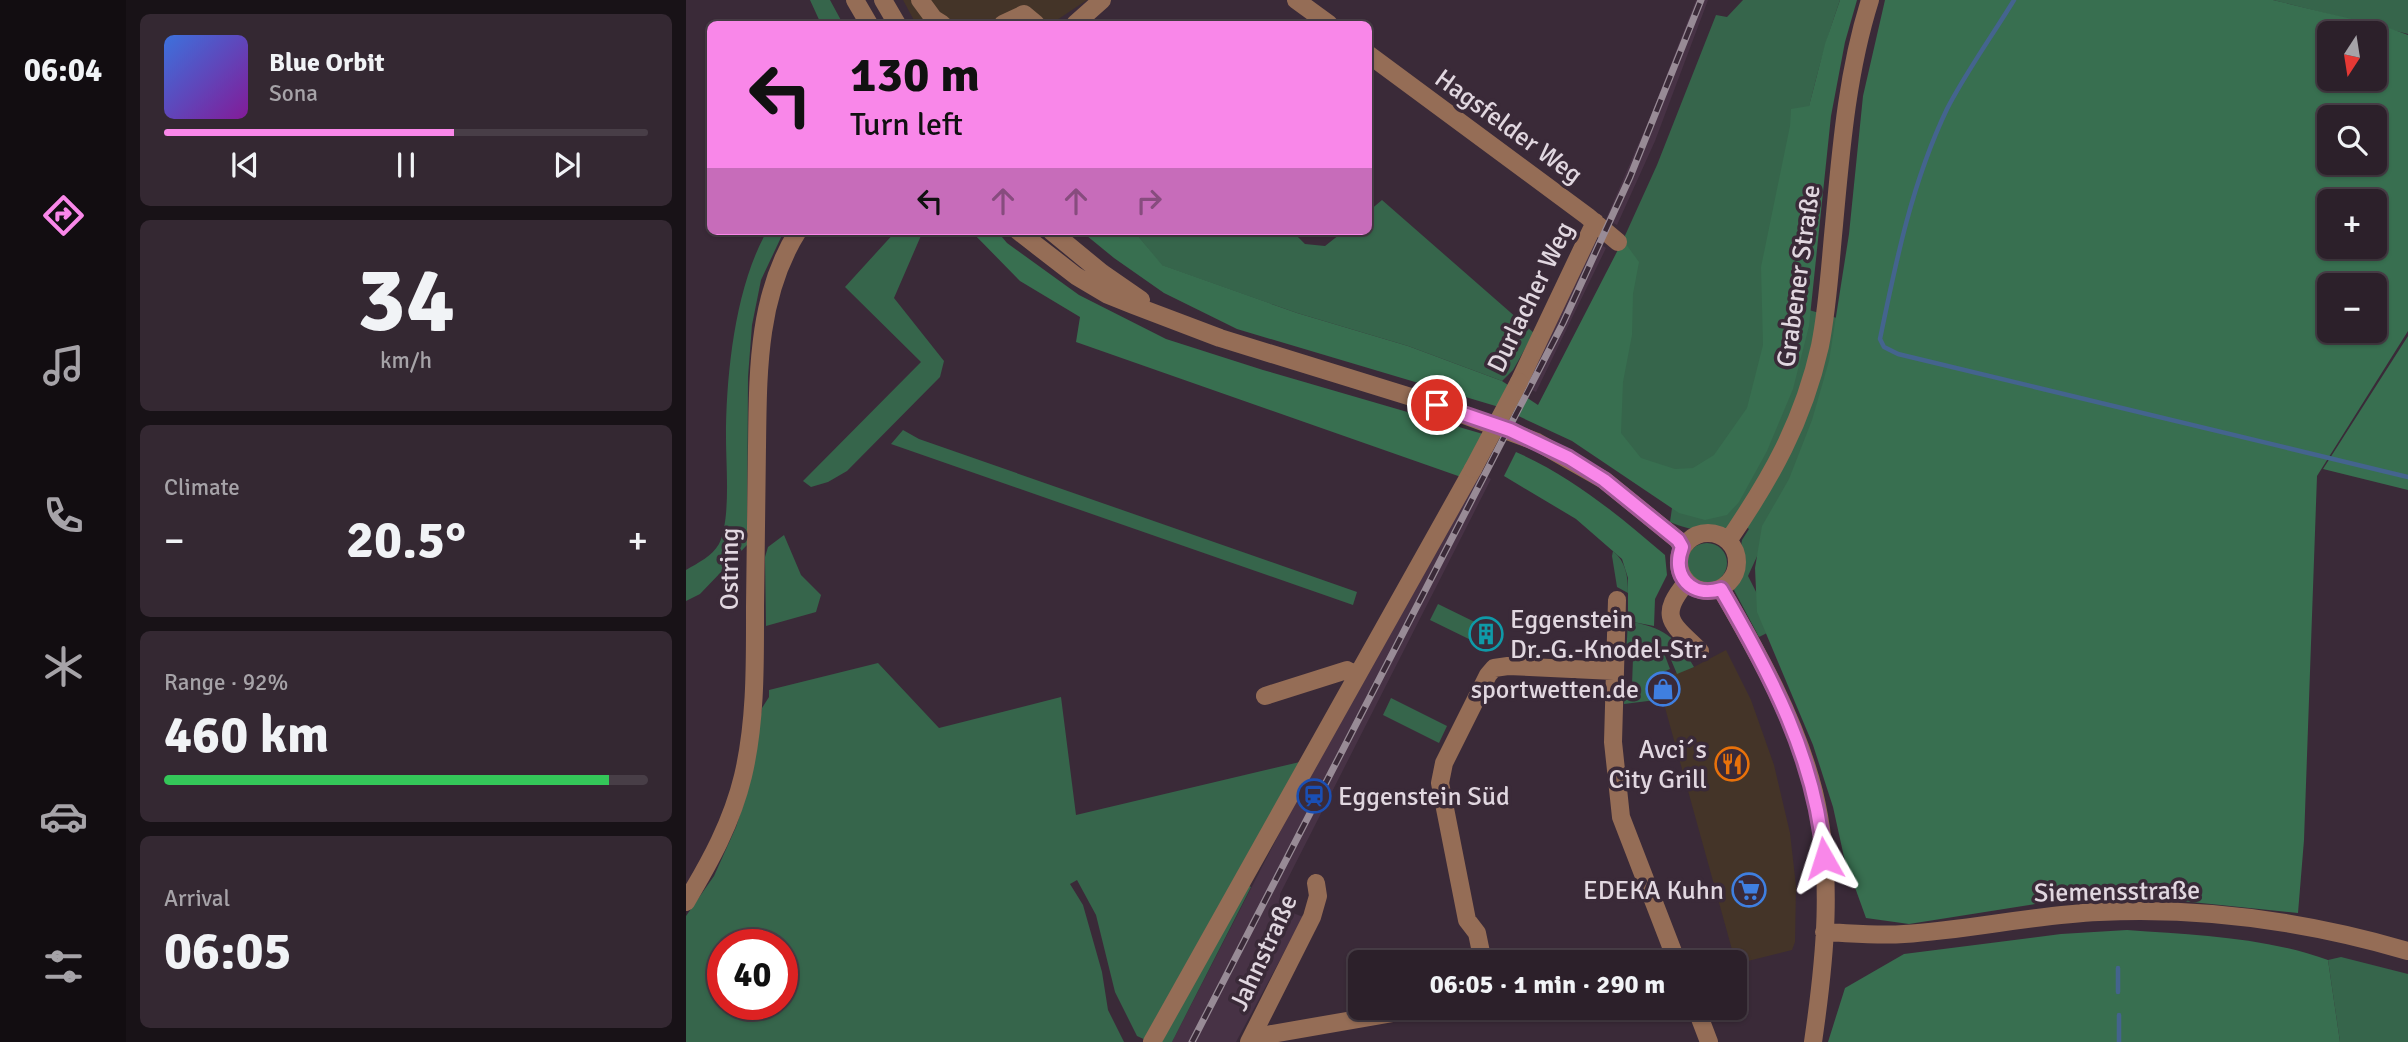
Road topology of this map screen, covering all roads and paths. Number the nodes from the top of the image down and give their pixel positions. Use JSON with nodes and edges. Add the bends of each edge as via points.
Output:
{"nodes":[{"id":1,"x":855,"y":0,"type":"edge"},
{"id":2,"x":883,"y":0,"type":"edge"},
{"id":3,"x":920,"y":0,"type":"edge"},
{"id":4,"x":1102,"y":0,"type":"edge"},
{"id":5,"x":1296,"y":0,"type":"edge"},
{"id":6,"x":1870,"y":0,"type":"edge"},
{"id":7,"x":867,"y":21,"type":"edge"},
{"id":8,"x":895,"y":21,"type":"edge"},
{"id":9,"x":937,"y":21,"type":"edge"},
{"id":10,"x":1009,"y":21,"type":"edge"},
{"id":11,"x":1032,"y":21,"type":"edge"},
{"id":12,"x":1078,"y":21,"type":"edge"},
{"id":13,"x":1325,"y":21,"type":"edge"},
{"id":14,"x":1372,"y":57,"type":"edge"},
{"id":15,"x":1595,"y":222,"type":"junction"},
{"id":16,"x":796,"y":235,"type":"edge"},
{"id":17,"x":1023,"y":235,"type":"edge"},
{"id":18,"x":1056,"y":235,"type":"edge"},
{"id":19,"x":1618,"y":242,"type":"dead end"},
{"id":20,"x":1164,"y":315,"type":"junction"},
{"id":21,"x":1728,"y":541,"type":"junction"},
{"id":22,"x":1682,"y":547,"type":"junction"},
{"id":23,"x":1686,"y":583,"type":"junction"},
{"id":24,"x":1721,"y":589,"type":"junction"},
{"id":25,"x":1617,"y":600,"type":"dead end"},
{"id":26,"x":1700,"y":651,"type":"dead end"},
{"id":27,"x":1614,"y":671,"type":"junction"},
{"id":28,"x":1356,"y":675,"type":"junction"},
{"id":29,"x":1265,"y":696,"type":"dead end"},
{"id":30,"x":1316,"y":883,"type":"dead end"},
{"id":31,"x":686,"y":902,"type":"edge"},
{"id":32,"x":1824,"y":932,"type":"junction"},
{"id":33,"x":1481,"y":950,"type":"edge"},
{"id":34,"x":1672,"y":950,"type":"edge"},
{"id":35,"x":2408,"y":951,"type":"edge"},
{"id":36,"x":1353,"y":1020,"type":"edge"},
{"id":37,"x":1701,"y":1020,"type":"edge"},
{"id":38,"x":1252,"y":1036,"type":"edge"},
{"id":39,"x":1152,"y":1042,"type":"edge"},
{"id":40,"x":1709,"y":1042,"type":"edge"},
{"id":41,"x":1813,"y":1042,"type":"edge"}],
"edges":[{"from":1,"to":7,"type":"street"},
{"from":2,"to":8,"type":"street"},
{"from":3,"to":9,"type":"street"},
{"from":4,"to":12,"type":"street"},
{"from":5,"to":13,"type":"street"},
{"from":6,"to":21,"type":"street","name":"Grabener Straße","via":[[1847,99],[1826,310],[1811,380],[1776,467]]},
{"from":10,"to":11,"type":"street","via":[[1024,14]]},
{"from":14,"to":15,"type":"street","name":"Hagsfelder Weg"},
{"from":15,"to":19,"type":"street","name":"Hagsfelder Weg"},
{"from":15,"to":28,"type":"street","name":"Durlacher Weg","bridge":true,"via":[[1519,382]]},
{"from":16,"to":31,"type":"street","name":"Ostring","via":[[768,299],[760,357],[754,692],[743,777],[728,824]]},
{"from":17,"to":20,"type":"street","via":[[1108,295]]},
{"from":18,"to":20,"type":"street"},
{"from":20,"to":22,"type":"street","via":[[1246,347],[1437,405],[1537,442],[1604,480]]},
{"from":21,"to":22,"type":"street","via":[[1720,535],[1699,534]]},
{"from":21,"to":24,"type":"street","via":[[1737,561],[1730,582]]},
{"from":22,"to":23,"type":"street","via":[[1678,566]]},
{"from":23,"to":24,"type":"street","via":[[1703,592]]},
{"from":23,"to":26,"type":"street","via":[[1674,598],[1670,618]]},
{"from":24,"to":32,"type":"street","via":[[1758,652],[1810,779],[1826,884]]},
{"from":25,"to":27,"type":"street"},
{"from":27,"to":33,"type":"street","via":[[1494,668],[1444,763],[1440,783],[1467,920],[1477,933]]},
{"from":27,"to":34,"type":"street","via":[[1614,769],[1621,817]]},
{"from":28,"to":29,"type":"street","via":[[1347,670]]},
{"from":28,"to":39,"type":"street","name":"Durlacher Weg"},
{"from":30,"to":38,"type":"street","name":"Jahnstraße","via":[[1318,896],[1312,917]]},
{"from":32,"to":35,"type":"street","name":"Siemensstraße","via":[[1903,934],[2099,912],[2158,912],[2269,921]]},
{"from":32,"to":41,"type":"street"},
{"from":36,"to":38,"type":"street"},
{"from":37,"to":40,"type":"street"}]}
